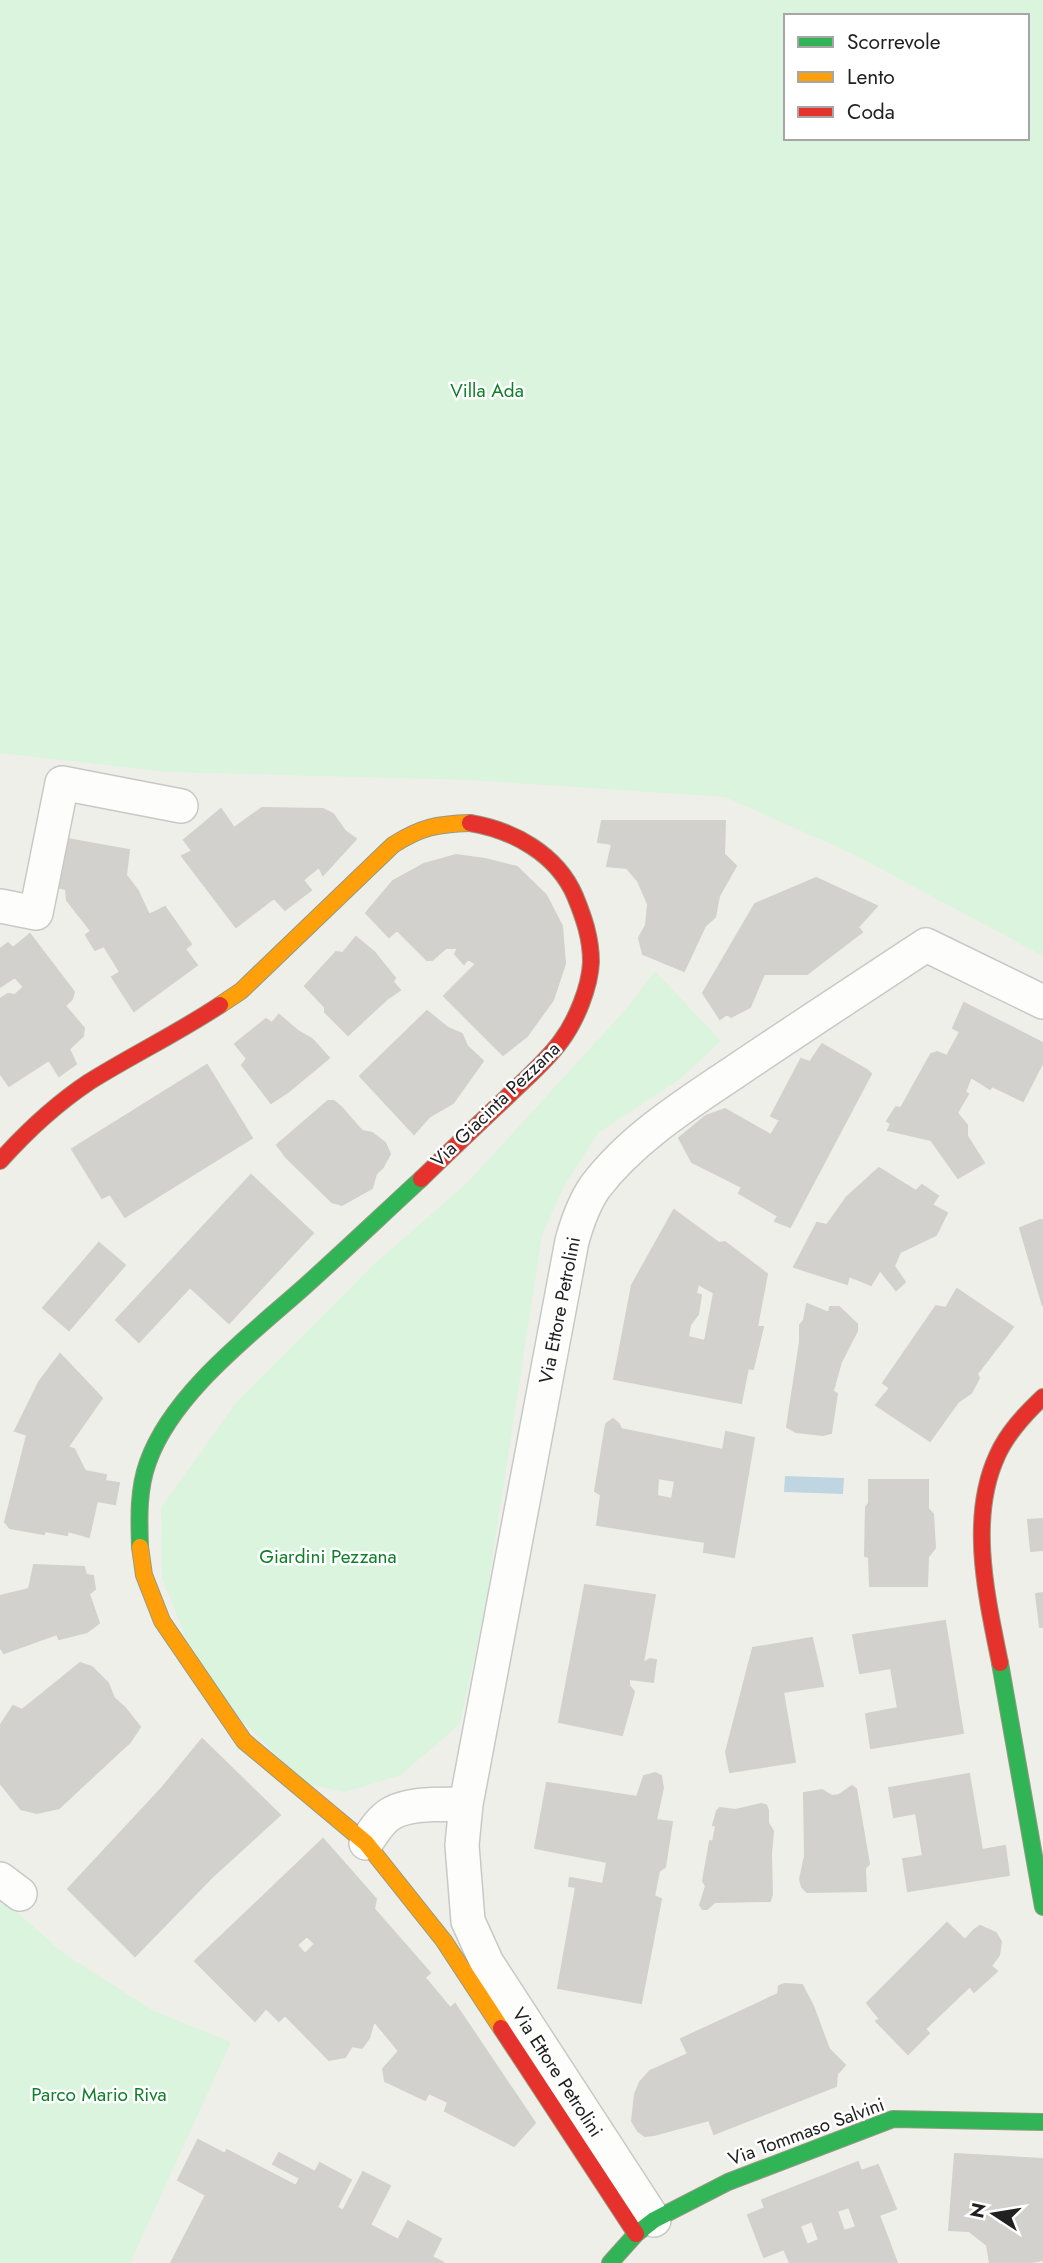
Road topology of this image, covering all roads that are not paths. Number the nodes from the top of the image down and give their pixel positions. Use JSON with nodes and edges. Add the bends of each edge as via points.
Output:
{"nodes":[{"id":1,"x":181,"y":806,"type":"dead end"},
{"id":2,"x":0,"y":906,"type":"edge"},
{"id":3,"x":1043,"y":1002,"type":"edge"},
{"id":4,"x":0,"y":1161,"type":"edge"},
{"id":5,"x":1043,"y":1397,"type":"edge"},
{"id":6,"x":466,"y":1804,"type":"junction"},
{"id":7,"x":366,"y":1843,"type":"junction"},
{"id":8,"x":1043,"y":1907,"type":"edge"},
{"id":9,"x":456,"y":1931,"type":"junction"},
{"id":10,"x":1043,"y":2122,"type":"edge"},
{"id":11,"x":645,"y":2227,"type":"junction"},
{"id":12,"x":610,"y":2263,"type":"edge"}],
"edges":[{"from":1,"to":2,"type":"street","via":[[62,783],[36,913]]},
{"from":3,"to":6,"type":"street","name":"Via Ettore Petrolini","via":[[926,945],[687,1105],[621,1157],[593,1190],[578,1220],[565,1267]]},
{"from":4,"to":7,"type":"street","name":"Via Giacinta Pezzana","via":[[20,1138],[88,1083],[241,991],[413,831],[469,823],[512,835],[550,859],[575,894],[588,928],[591,964],[580,1008],[561,1041],[352,1244],[212,1370],[165,1429],[144,1478],[139,1517],[141,1560],[162,1621],[244,1741]]},
{"from":5,"to":8,"type":"street","via":[[1015,1426],[993,1466],[983,1537],[986,1584]]},
{"from":6,"to":7,"type":"street","via":[[425,1805],[392,1813]]},
{"from":6,"to":9,"type":"street","name":"Via Ettore Petrolini"},
{"from":7,"to":9,"type":"street","name":"Via Giacinta Pezzana"},
{"from":9,"to":11,"type":"street","name":"Via Ettore Petrolini","via":[[487,1963]]},
{"from":10,"to":11,"type":"street","name":"Via Tommaso Salvini","via":[[893,2119],[728,2182]]},
{"from":11,"to":12,"type":"street","name":"Via Tommaso Salvini"}]}
